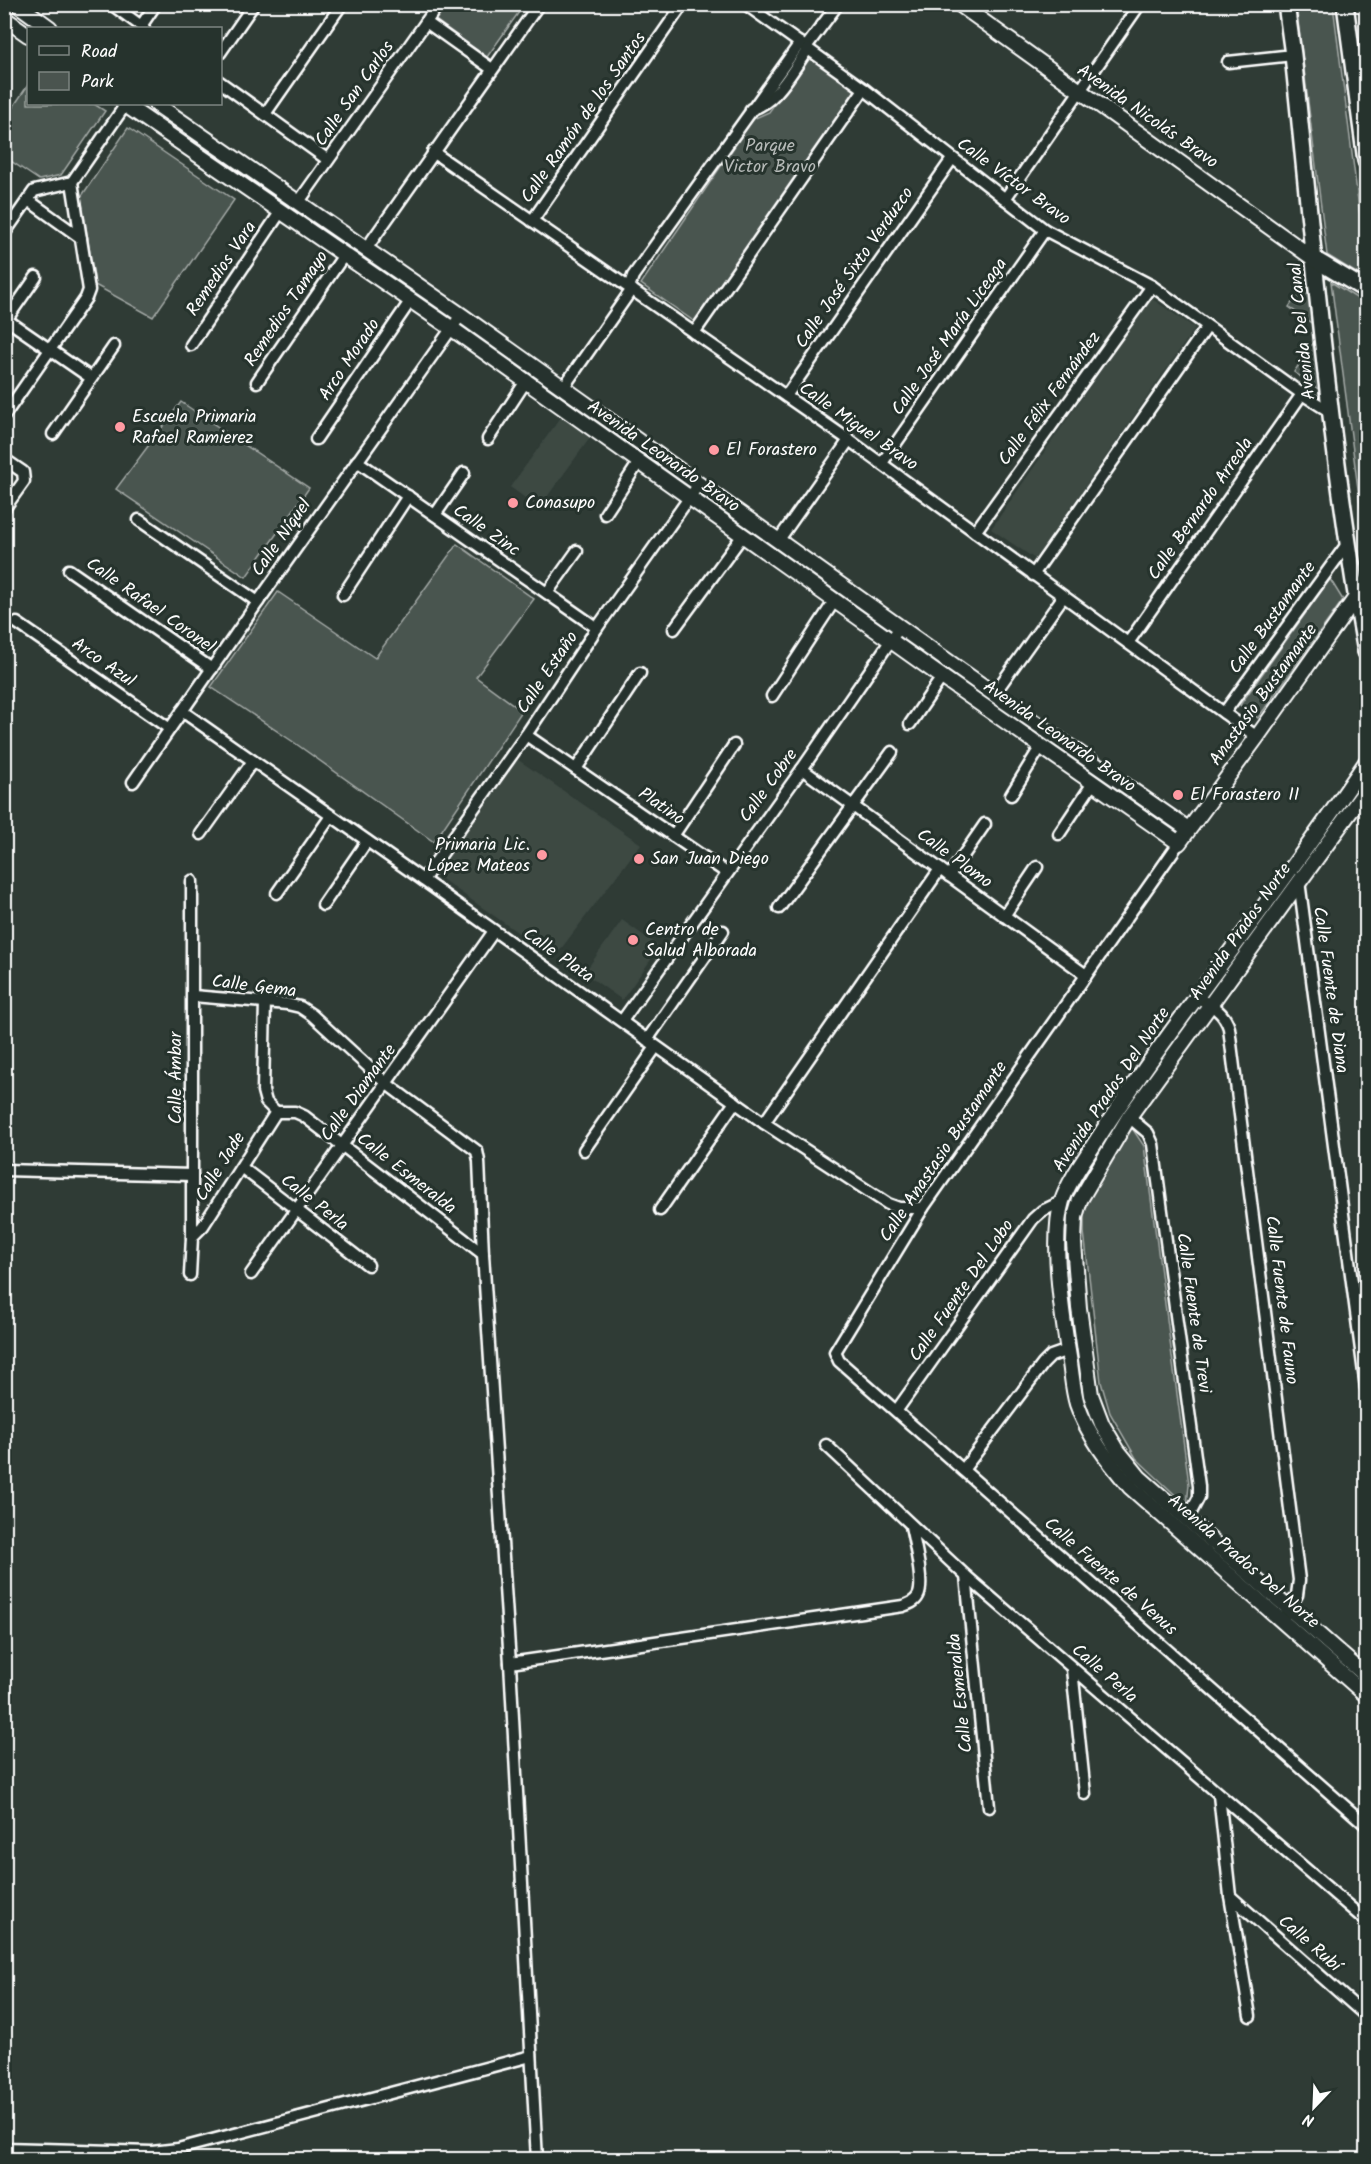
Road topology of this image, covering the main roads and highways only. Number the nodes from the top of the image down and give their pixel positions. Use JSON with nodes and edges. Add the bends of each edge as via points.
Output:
{"nodes":[{"id":1,"x":1286,"y":4,"type":"edge"},
{"id":2,"x":1345,"y":4,"type":"edge"},
{"id":3,"x":1366,"y":154,"type":"edge"},
{"id":4,"x":1314,"y":259,"type":"junction"},
{"id":5,"x":1366,"y":290,"type":"edge"},
{"id":6,"x":1366,"y":652,"type":"edge"}],
"edges":[{"from":1,"to":4,"type":"main road","name":"Avenida Del Canal"},
{"from":2,"to":3,"type":"main road"},
{"from":4,"to":5,"type":"main road"},
{"from":4,"to":6,"type":"main road","name":"Avenida Del Canal","via":[[1348,543]]}]}
